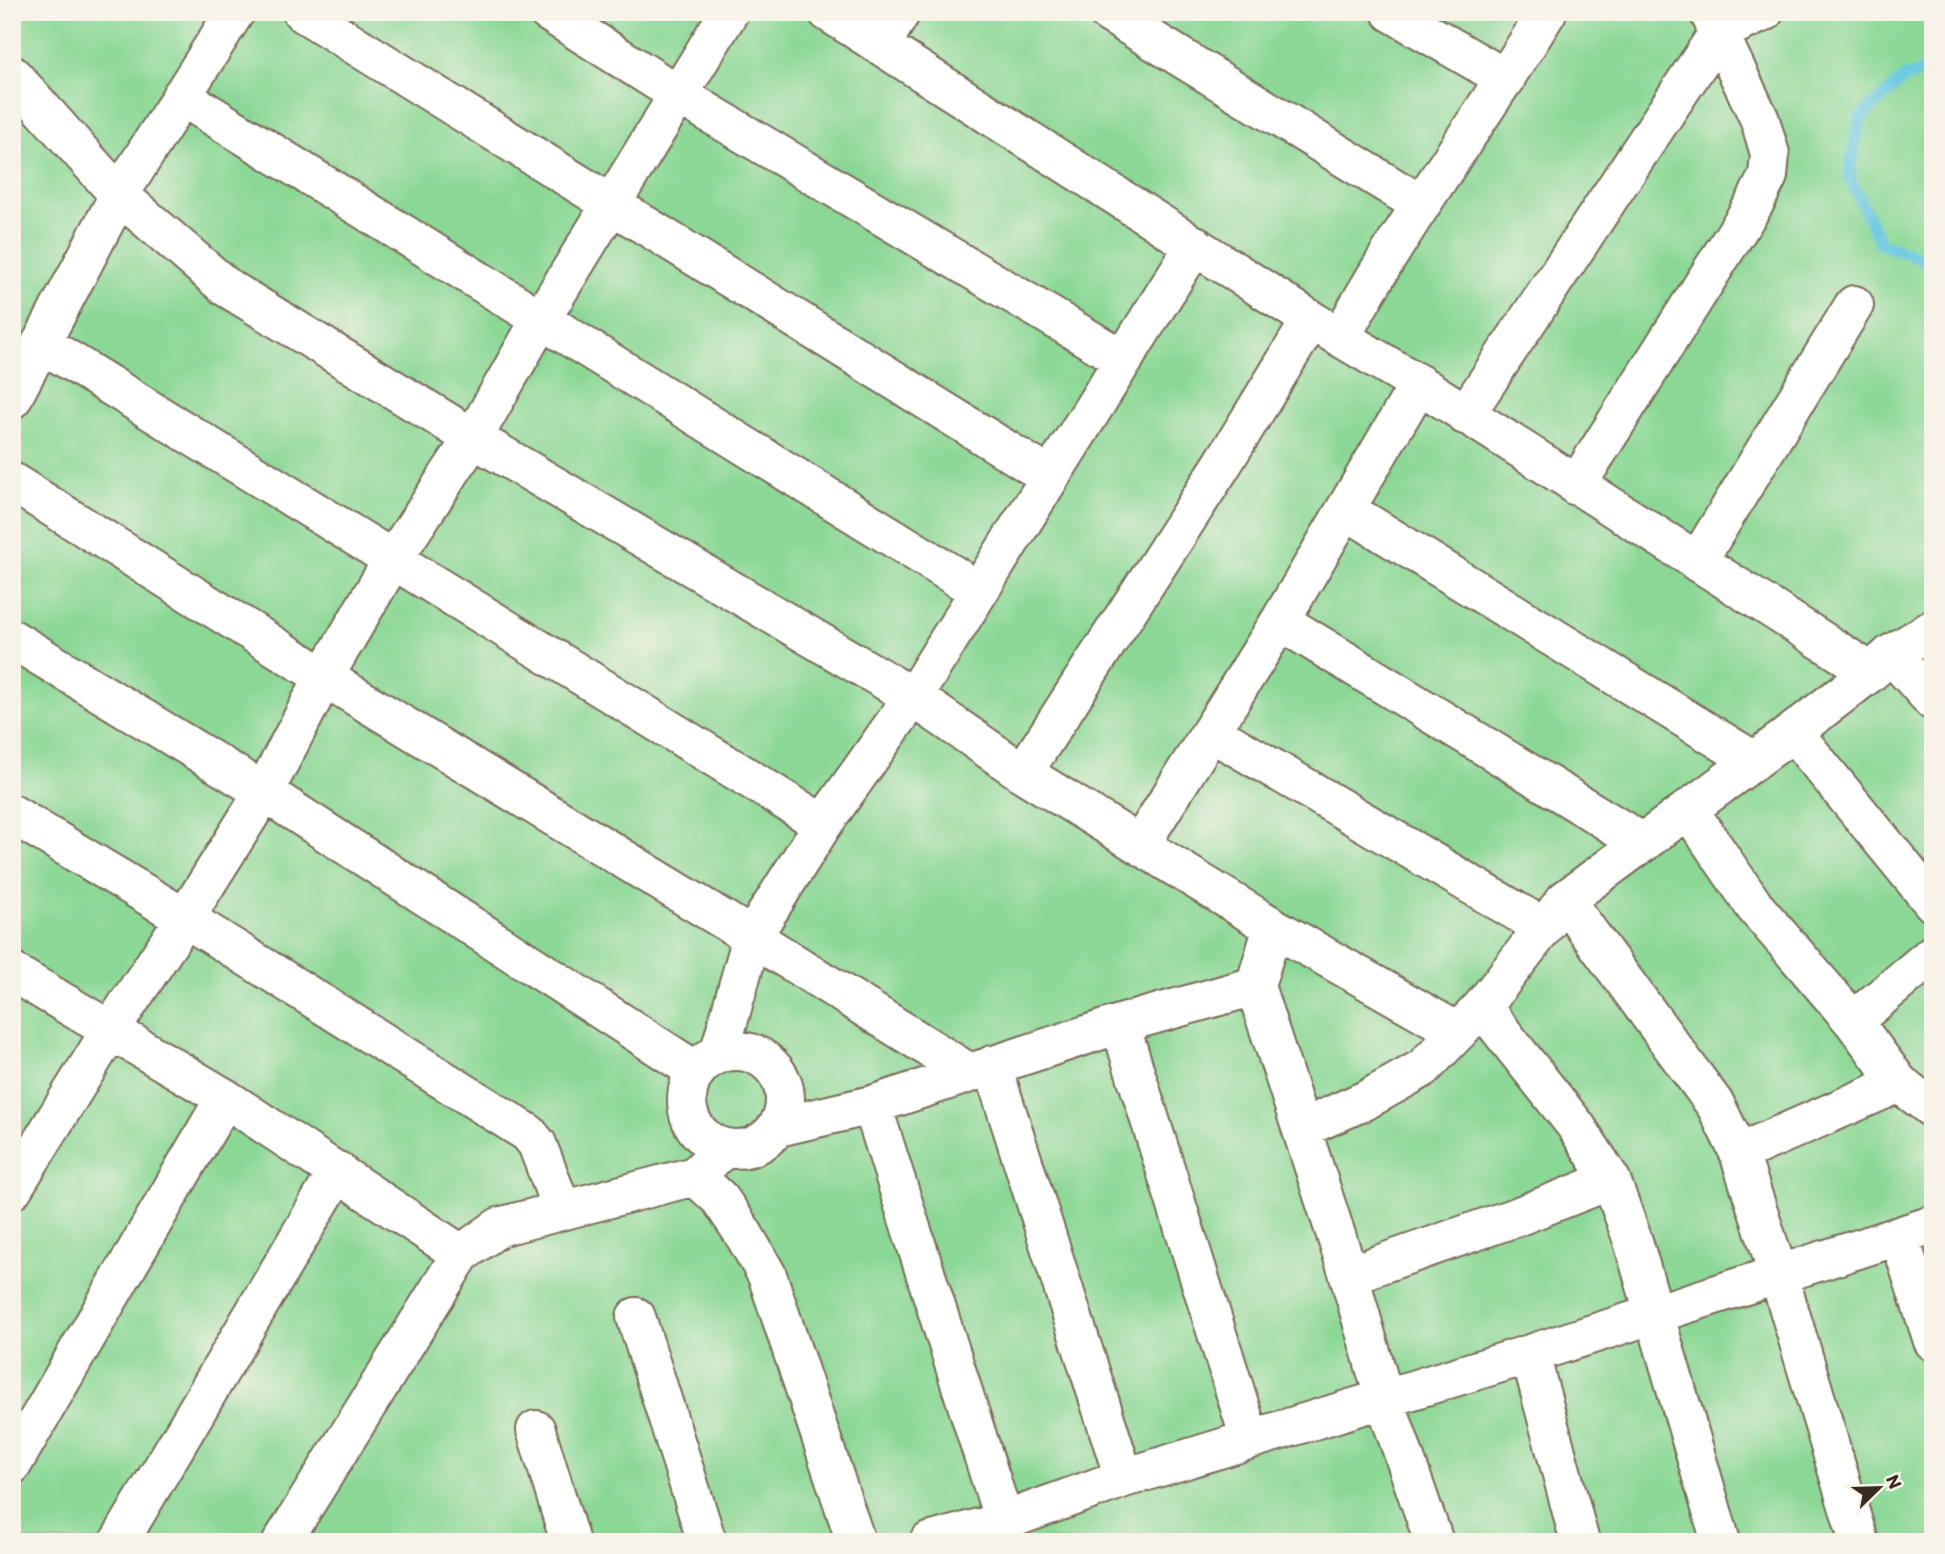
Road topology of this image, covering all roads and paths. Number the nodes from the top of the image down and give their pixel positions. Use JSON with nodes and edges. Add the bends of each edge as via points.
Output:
{"nodes":[{"id":1,"x":235,"y":12,"type":"edge"},
{"id":2,"x":302,"y":12,"type":"edge"},
{"id":3,"x":548,"y":12,"type":"edge"},
{"id":4,"x":729,"y":12,"type":"edge"},
{"id":5,"x":828,"y":12,"type":"edge"},
{"id":6,"x":901,"y":12,"type":"edge"},
{"id":7,"x":1107,"y":12,"type":"edge"},
{"id":8,"x":1391,"y":12,"type":"edge"},
{"id":9,"x":1547,"y":12,"type":"edge"},
{"id":10,"x":1764,"y":12,"type":"edge"},
{"id":11,"x":1714,"y":22,"type":"edge"},
{"id":12,"x":881,"y":45,"type":"junction"},
{"id":13,"x":12,"y":75,"type":"edge"},
{"id":14,"x":1506,"y":79,"type":"junction"},
{"id":15,"x":679,"y":95,"type":"junction"},
{"id":16,"x":181,"y":96,"type":"junction"},
{"id":17,"x":119,"y":195,"type":"junction"},
{"id":18,"x":612,"y":204,"type":"junction"},
{"id":19,"x":1420,"y":204,"type":"junction"},
{"id":20,"x":1195,"y":245,"type":"junction"},
{"id":21,"x":1854,"y":305,"type":"dead end"},
{"id":22,"x":541,"y":319,"type":"junction"},
{"id":23,"x":1326,"y":329,"type":"junction"},
{"id":24,"x":41,"y":343,"type":"junction"},
{"id":25,"x":1124,"y":360,"type":"junction"},
{"id":26,"x":1419,"y":384,"type":"junction"},
{"id":27,"x":12,"y":399,"type":"edge"},
{"id":28,"x":1465,"y":415,"type":"junction"},
{"id":29,"x":473,"y":438,"type":"junction"},
{"id":30,"x":1051,"y":477,"type":"junction"},
{"id":31,"x":12,"y":482,"type":"edge"},
{"id":32,"x":1576,"y":486,"type":"junction"},
{"id":33,"x":1346,"y":510,"type":"junction"},
{"id":34,"x":393,"y":559,"type":"junction"},
{"id":35,"x":1697,"y":562,"type":"junction"},
{"id":36,"x":979,"y":591,"type":"junction"},
{"id":37,"x":1280,"y":621,"type":"junction"},
{"id":38,"x":1933,"y":629,"type":"edge"},
{"id":39,"x":12,"y":639,"type":"edge"},
{"id":40,"x":1881,"y":663,"type":"junction"},
{"id":41,"x":324,"y":677,"type":"junction"},
{"id":42,"x":913,"y":697,"type":"junction"},
{"id":43,"x":1933,"y":701,"type":"edge"},
{"id":44,"x":1793,"y":732,"type":"junction"},
{"id":45,"x":1211,"y":733,"type":"junction"},
{"id":46,"x":1755,"y":761,"type":"junction"},
{"id":47,"x":1023,"y":774,"type":"junction"},
{"id":48,"x":264,"y":792,"type":"junction"},
{"id":49,"x":1688,"y":810,"type":"junction"},
{"id":50,"x":12,"y":814,"type":"edge"},
{"id":51,"x":823,"y":824,"type":"junction"},
{"id":52,"x":1643,"y":843,"type":"junction"},
{"id":53,"x":1140,"y":845,"type":"junction"},
{"id":54,"x":1933,"y":904,"type":"edge"},
{"id":55,"x":1554,"y":914,"type":"junction"},
{"id":56,"x":185,"y":918,"type":"junction"},
{"id":57,"x":1273,"y":927,"type":"junction"},
{"id":58,"x":752,"y":937,"type":"junction"},
{"id":59,"x":1933,"y":954,"type":"edge"},
{"id":60,"x":12,"y":972,"type":"edge"},
{"id":61,"x":1255,"y":986,"type":"junction"},
{"id":62,"x":1470,"y":1019,"type":"junction"},
{"id":63,"x":1853,"y":1021,"type":"junction"},
{"id":64,"x":1121,"y":1024,"type":"junction"},
{"id":65,"x":110,"y":1031,"type":"junction"},
{"id":66,"x":708,"y":1062,"type":"junction"},
{"id":67,"x":980,"y":1068,"type":"junction"},
{"id":68,"x":1899,"y":1083,"type":"junction"},
{"id":69,"x":225,"y":1098,"type":"junction"},
{"id":70,"x":872,"y":1105,"type":"junction"},
{"id":71,"x":1933,"y":1109,"type":"edge"},
{"id":72,"x":778,"y":1128,"type":"junction"},
{"id":73,"x":1303,"y":1128,"type":"junction"},
{"id":74,"x":24,"y":1142,"type":"edge"},
{"id":75,"x":724,"y":1149,"type":"junction"},
{"id":76,"x":1739,"y":1153,"type":"junction"},
{"id":77,"x":338,"y":1171,"type":"junction"},
{"id":78,"x":695,"y":1175,"type":"junction"},
{"id":79,"x":1611,"y":1180,"type":"junction"},
{"id":80,"x":12,"y":1191,"type":"edge"},
{"id":81,"x":562,"y":1210,"type":"junction"},
{"id":82,"x":1916,"y":1231,"type":"edge"},
{"id":83,"x":461,"y":1254,"type":"junction"},
{"id":84,"x":1778,"y":1273,"type":"junction"},
{"id":85,"x":1349,"y":1275,"type":"junction"},
{"id":86,"x":1654,"y":1312,"type":"junction"},
{"id":87,"x":636,"y":1317,"type":"dead end"},
{"id":88,"x":1933,"y":1341,"type":"edge"},
{"id":89,"x":1530,"y":1354,"type":"junction"},
{"id":90,"x":1384,"y":1398,"type":"junction"},
{"id":91,"x":536,"y":1430,"type":"dead end"},
{"id":92,"x":1250,"y":1439,"type":"junction"},
{"id":93,"x":12,"y":1465,"type":"edge"},
{"id":94,"x":1124,"y":1478,"type":"junction"},
{"id":95,"x":1004,"y":1521,"type":"junction"},
{"id":96,"x":1422,"y":1539,"type":"edge"},
{"id":97,"x":120,"y":1542,"type":"edge"},
{"id":98,"x":282,"y":1542,"type":"edge"},
{"id":99,"x":570,"y":1542,"type":"edge"},
{"id":100,"x":706,"y":1542,"type":"edge"},
{"id":101,"x":856,"y":1542,"type":"edge"},
{"id":102,"x":929,"y":1542,"type":"edge"},
{"id":103,"x":1580,"y":1542,"type":"edge"},
{"id":104,"x":1721,"y":1542,"type":"edge"},
{"id":105,"x":1858,"y":1542,"type":"edge"}],
"edges":[{"from":1,"to":16,"type":"street"},
{"from":2,"to":18,"type":"street"},
{"from":3,"to":15,"type":"street"},
{"from":4,"to":15,"type":"street"},
{"from":5,"to":12,"type":"street"},
{"from":6,"to":12,"type":"street"},
{"from":7,"to":19,"type":"street"},
{"from":8,"to":14,"type":"street"},
{"from":9,"to":14,"type":"street"},
{"from":10,"to":11,"type":"street"},
{"from":11,"to":28,"type":"street"},
{"from":11,"to":32,"type":"street","via":[[1760,120],[1770,153],[1768,176]]},
{"from":12,"to":20,"type":"street"},
{"from":13,"to":17,"type":"street"},
{"from":14,"to":19,"type":"street"},
{"from":15,"to":18,"type":"street"},
{"from":15,"to":25,"type":"street"},
{"from":16,"to":17,"type":"street"},
{"from":16,"to":22,"type":"street"},
{"from":17,"to":24,"type":"street"},
{"from":17,"to":29,"type":"street","via":[[226,287]]},
{"from":18,"to":22,"type":"street"},
{"from":18,"to":30,"type":"street"},
{"from":19,"to":23,"type":"street","via":[[1370,283]]},
{"from":20,"to":23,"type":"street"},
{"from":20,"to":25,"type":"street"},
{"from":21,"to":35,"type":"street"},
{"from":22,"to":29,"type":"street"},
{"from":22,"to":36,"type":"street"},
{"from":23,"to":26,"type":"street"},
{"from":23,"to":47,"type":"street","via":[[1222,465]]},
{"from":24,"to":27,"type":"street"},
{"from":24,"to":34,"type":"street"},
{"from":25,"to":30,"type":"street"},
{"from":26,"to":28,"type":"street"},
{"from":26,"to":33,"type":"street"},
{"from":28,"to":32,"type":"street"},
{"from":29,"to":34,"type":"street"},
{"from":29,"to":42,"type":"street"},
{"from":30,"to":36,"type":"street"},
{"from":31,"to":41,"type":"street"},
{"from":32,"to":35,"type":"street"},
{"from":33,"to":37,"type":"street"},
{"from":33,"to":46,"type":"street"},
{"from":34,"to":41,"type":"street"},
{"from":34,"to":51,"type":"street"},
{"from":35,"to":40,"type":"street"},
{"from":36,"to":42,"type":"street"},
{"from":37,"to":45,"type":"street"},
{"from":37,"to":52,"type":"street"},
{"from":38,"to":40,"type":"street"},
{"from":39,"to":48,"type":"street"},
{"from":40,"to":43,"type":"street"},
{"from":40,"to":44,"type":"street"},
{"from":41,"to":48,"type":"street"},
{"from":41,"to":58,"type":"street"},
{"from":42,"to":47,"type":"street"},
{"from":42,"to":51,"type":"street"},
{"from":44,"to":46,"type":"street"},
{"from":44,"to":54,"type":"street"},
{"from":45,"to":53,"type":"street"},
{"from":45,"to":55,"type":"street"},
{"from":46,"to":49,"type":"street"},
{"from":47,"to":53,"type":"street"},
{"from":48,"to":56,"type":"street"},
{"from":48,"to":66,"type":"street"},
{"from":49,"to":52,"type":"street"},
{"from":49,"to":63,"type":"street","via":[[1755,907]]},
{"from":50,"to":56,"type":"street"},
{"from":51,"to":58,"type":"street"},
{"from":52,"to":55,"type":"street"},
{"from":53,"to":57,"type":"street"},
{"from":55,"to":62,"type":"street"},
{"from":55,"to":76,"type":"street","via":[[1716,1107]]},
{"from":56,"to":65,"type":"street"},
{"from":56,"to":81,"type":"street","via":[[528,1133],[537,1144]]},
{"from":57,"to":61,"type":"street"},
{"from":57,"to":62,"type":"street"},
{"from":58,"to":66,"type":"street"},
{"from":58,"to":67,"type":"street"},
{"from":59,"to":63,"type":"street"},
{"from":60,"to":65,"type":"street"},
{"from":61,"to":64,"type":"street"},
{"from":61,"to":73,"type":"street"},
{"from":62,"to":73,"type":"street","via":[[1423,1068]]},
{"from":62,"to":79,"type":"street","via":[[1576,1126]]},
{"from":63,"to":68,"type":"street"},
{"from":64,"to":67,"type":"street"},
{"from":64,"to":92,"type":"street"},
{"from":65,"to":69,"type":"street"},
{"from":65,"to":74,"type":"street"},
{"from":66,"to":72,"type":"street","via":[[736,1051],[754,1054],[768,1063],[780,1076],[785,1093],[785,1111]]},
{"from":66,"to":75,"type":"street","via":[[689,1085],[687,1101],[697,1131]]},
{"from":67,"to":70,"type":"street"},
{"from":67,"to":94,"type":"street"},
{"from":68,"to":71,"type":"street"},
{"from":68,"to":76,"type":"street"},
{"from":69,"to":77,"type":"street"},
{"from":69,"to":93,"type":"street"},
{"from":70,"to":72,"type":"street"},
{"from":70,"to":95,"type":"street"},
{"from":72,"to":75,"type":"street","via":[[754,1147]]},
{"from":73,"to":85,"type":"street"},
{"from":74,"to":80,"type":"street"},
{"from":75,"to":78,"type":"street"},
{"from":76,"to":84,"type":"street"},
{"from":77,"to":83,"type":"street"},
{"from":77,"to":97,"type":"street"},
{"from":78,"to":81,"type":"street"},
{"from":78,"to":101,"type":"street","via":[[720,1199],[766,1275]]},
{"from":79,"to":85,"type":"street"},
{"from":79,"to":86,"type":"street"},
{"from":81,"to":83,"type":"street","via":[[499,1227]]},
{"from":82,"to":84,"type":"street"},
{"from":82,"to":88,"type":"street"},
{"from":83,"to":98,"type":"street"},
{"from":84,"to":86,"type":"street"},
{"from":84,"to":105,"type":"street"},
{"from":85,"to":90,"type":"street"},
{"from":86,"to":89,"type":"street"},
{"from":86,"to":104,"type":"street"},
{"from":87,"to":100,"type":"street"},
{"from":89,"to":90,"type":"street"},
{"from":89,"to":103,"type":"street"},
{"from":90,"to":92,"type":"street"},
{"from":90,"to":96,"type":"street"},
{"from":91,"to":99,"type":"street"},
{"from":92,"to":94,"type":"street"},
{"from":94,"to":95,"type":"street"},
{"from":95,"to":102,"type":"street"}]}
